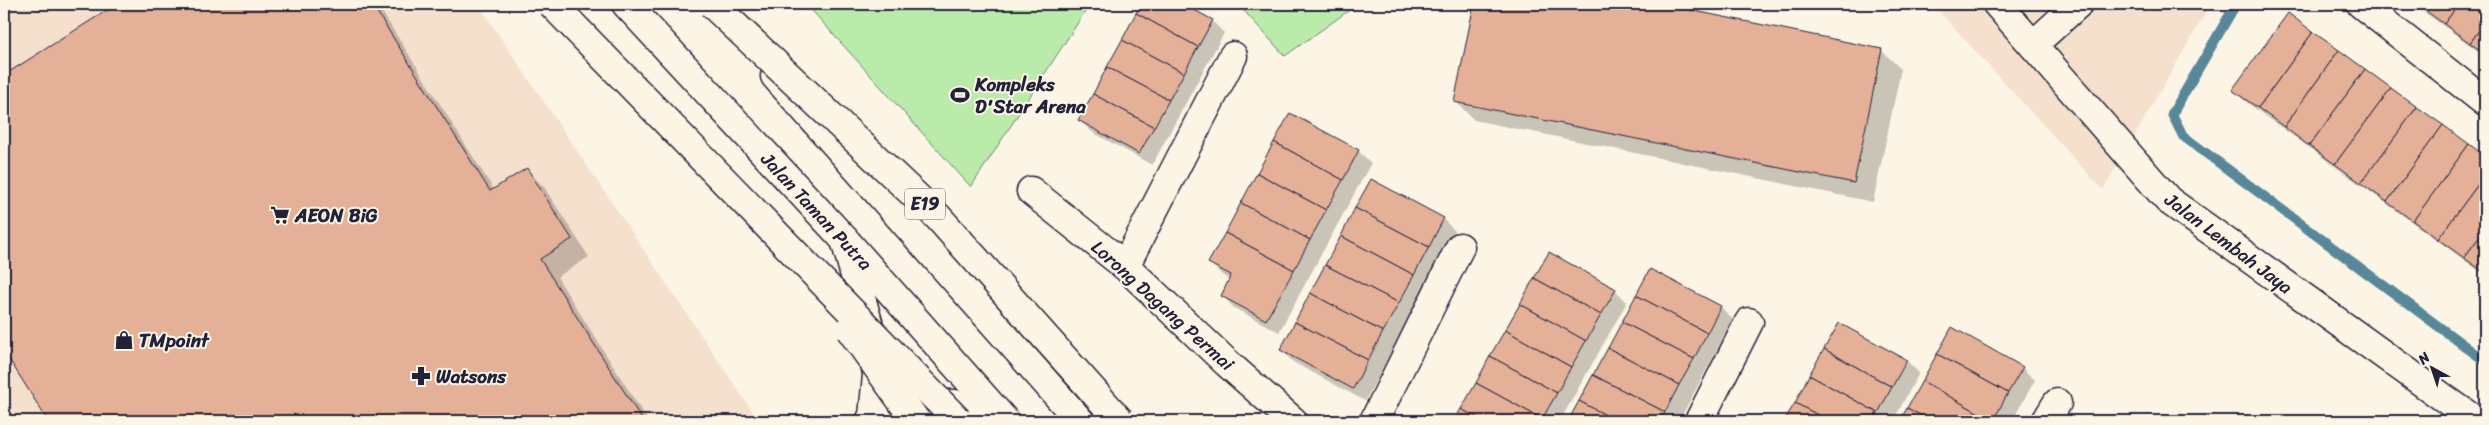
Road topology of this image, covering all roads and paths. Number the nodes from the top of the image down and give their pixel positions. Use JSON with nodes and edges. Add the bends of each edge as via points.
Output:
{"nodes":[{"id":1,"x":552,"y":4,"type":"edge"},
{"id":2,"x":626,"y":4,"type":"edge"},
{"id":3,"x":713,"y":4,"type":"edge"},
{"id":4,"x":1997,"y":4,"type":"edge"},
{"id":5,"x":2078,"y":4,"type":"edge"},
{"id":6,"x":2361,"y":4,"type":"edge"},
{"id":7,"x":2033,"y":45,"type":"junction"},
{"id":8,"x":1233,"y":56,"type":"dead end"},
{"id":9,"x":2485,"y":102,"type":"edge"},
{"id":10,"x":1031,"y":191,"type":"dead end"},
{"id":11,"x":845,"y":240,"type":"junction"},
{"id":12,"x":1460,"y":247,"type":"dead end"},
{"id":13,"x":793,"y":250,"type":"junction"},
{"id":14,"x":1125,"y":266,"type":"junction"},
{"id":15,"x":1749,"y":322,"type":"dead end"},
{"id":16,"x":872,"y":418,"type":"edge"},
{"id":17,"x":916,"y":421,"type":"edge"},
{"id":18,"x":958,"y":421,"type":"edge"},
{"id":19,"x":987,"y":421,"type":"edge"},
{"id":20,"x":1005,"y":421,"type":"edge"},
{"id":21,"x":1080,"y":421,"type":"edge"},
{"id":22,"x":1120,"y":421,"type":"edge"},
{"id":23,"x":1293,"y":421,"type":"edge"},
{"id":24,"x":1374,"y":421,"type":"edge"},
{"id":25,"x":1699,"y":421,"type":"edge"},
{"id":26,"x":2476,"y":421,"type":"edge"}],
"edges":[{"from":1,"to":13,"type":"main road","bridge":true},
{"from":2,"to":11,"type":"main road","name":"Jalan Taman Putra"},
{"from":3,"to":21,"type":"main road"},
{"from":3,"to":22,"type":"main road","number":"E19","bridge":true,"via":[[938,217]]},
{"from":4,"to":7,"type":"main road","name":"Jalan Lembah Jaya"},
{"from":5,"to":7,"type":"main road"},
{"from":6,"to":9,"type":"main road"},
{"from":7,"to":26,"type":"main road","name":"Jalan Lembah Jaya","via":[[2168,200]]},
{"from":8,"to":14,"type":"main road"},
{"from":10,"to":14,"type":"main road","name":"Lorong Dagang Permai"},
{"from":11,"to":16,"type":"main road","via":[[871,334],[877,375]]},
{"from":11,"to":20,"type":"main road","name":"Jalan Taman Putra"},
{"from":12,"to":24,"type":"main road"},
{"from":13,"to":17,"type":"main road","bridge":true},
{"from":13,"to":18,"type":"main road","bridge":true},
{"from":14,"to":23,"type":"main road","name":"Lorong Dagang Permai"},
{"from":15,"to":25,"type":"main road"},
{"from":16,"to":19,"type":"main road","via":[[914,403],[955,404]]}]}
